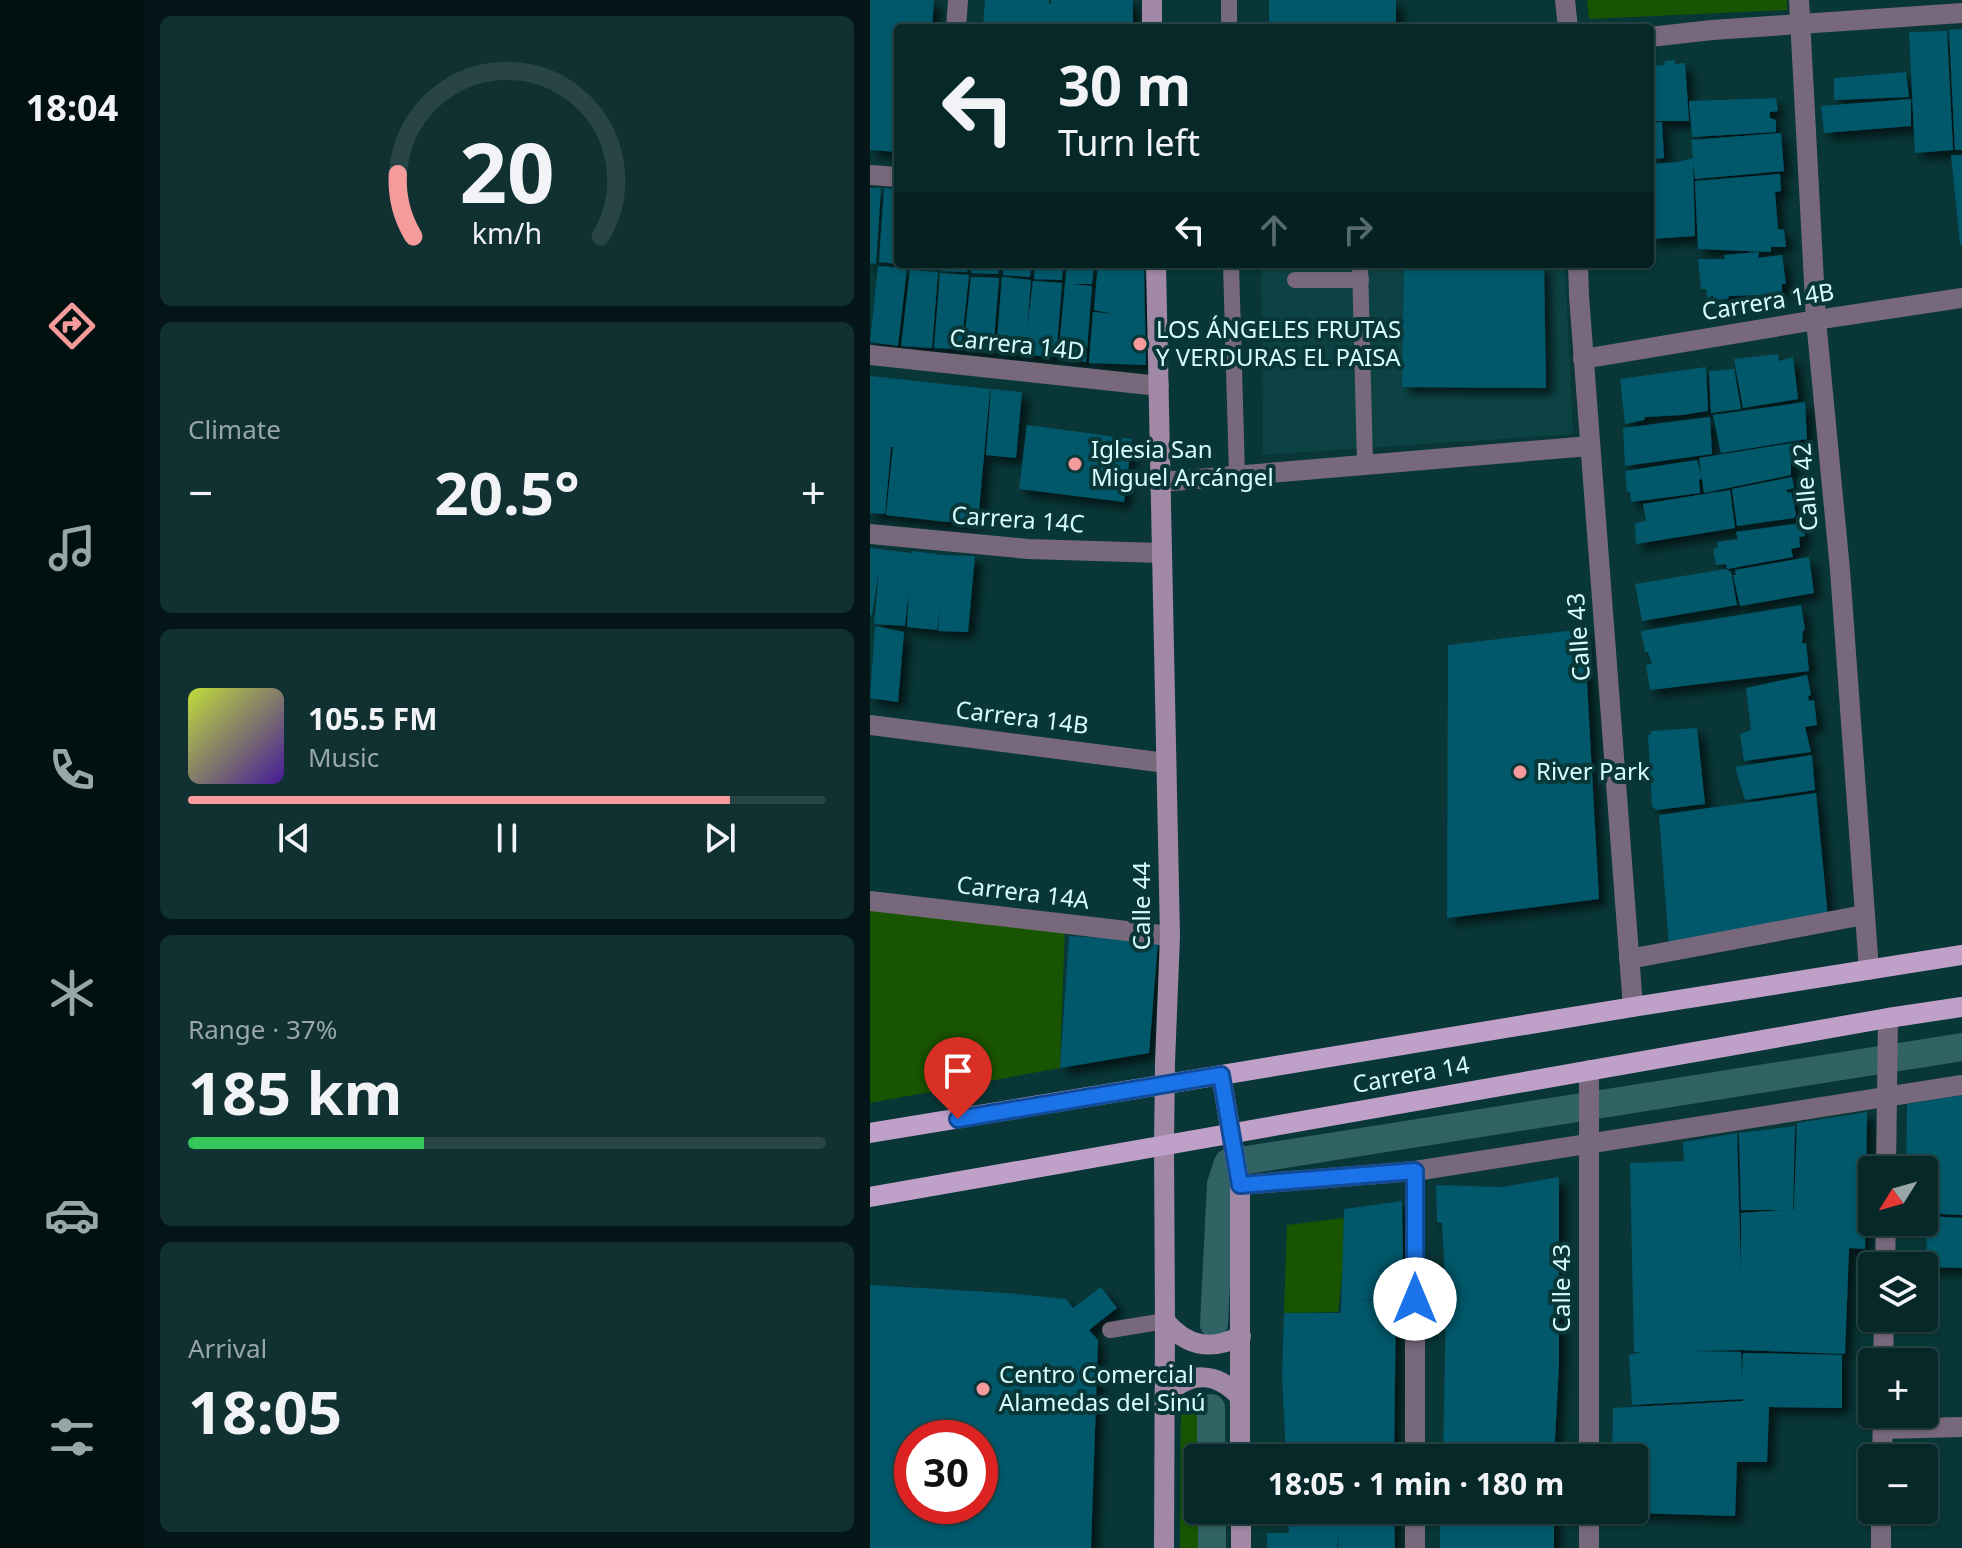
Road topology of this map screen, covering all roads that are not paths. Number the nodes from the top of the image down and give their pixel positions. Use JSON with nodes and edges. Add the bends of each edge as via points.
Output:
{"nodes":[{"id":1,"x":958,"y":0,"type":"edge"},
{"id":2,"x":1152,"y":0,"type":"edge"},
{"id":3,"x":1229,"y":0,"type":"edge"},
{"id":4,"x":1565,"y":0,"type":"edge"},
{"id":5,"x":1799,"y":0,"type":"edge"},
{"id":6,"x":1960,"y":8,"type":"edge"},
{"id":7,"x":956,"y":24,"type":"edge"},
{"id":8,"x":1152,"y":24,"type":"edge"},
{"id":9,"x":1229,"y":24,"type":"edge"},
{"id":10,"x":1568,"y":24,"type":"edge"},
{"id":11,"x":1801,"y":24,"type":"junction"},
{"id":12,"x":1654,"y":37,"type":"edge"},
{"id":13,"x":870,"y":175,"type":"edge"},
{"id":14,"x":894,"y":177,"type":"edge"},
{"id":15,"x":1156,"y":268,"type":"edge"},
{"id":16,"x":1231,"y":268,"type":"edge"},
{"id":17,"x":1578,"y":268,"type":"edge"},
{"id":18,"x":1360,"y":272,"type":"edge"},
{"id":19,"x":1295,"y":280,"type":"dead end"},
{"id":20,"x":1962,"y":298,"type":"edge"},
{"id":21,"x":1816,"y":320,"type":"junction"},
{"id":22,"x":870,"y":355,"type":"edge"},
{"id":23,"x":1583,"y":359,"type":"junction"},
{"id":24,"x":1159,"y":386,"type":"junction"},
{"id":25,"x":1590,"y":446,"type":"junction"},
{"id":26,"x":1365,"y":464,"type":"junction"},
{"id":27,"x":1237,"y":474,"type":"junction"},
{"id":28,"x":1161,"y":482,"type":"junction"},
{"id":29,"x":870,"y":534,"type":"edge"},
{"id":30,"x":1162,"y":553,"type":"junction"},
{"id":31,"x":870,"y":725,"type":"edge"},
{"id":32,"x":1166,"y":763,"type":"junction"},
{"id":33,"x":870,"y":901,"type":"edge"},
{"id":34,"x":1864,"y":915,"type":"junction"},
{"id":35,"x":1170,"y":936,"type":"junction"},
{"id":36,"x":1962,"y":955,"type":"edge"},
{"id":37,"x":1629,"y":959,"type":"junction"},
{"id":38,"x":1869,"y":970,"type":"junction"},
{"id":39,"x":1633,"y":1007,"type":"junction"},
{"id":40,"x":1962,"y":1007,"type":"edge"},
{"id":41,"x":1888,"y":1018,"type":"junction"},
{"id":42,"x":1221,"y":1075,"type":"junction"},
{"id":43,"x":1589,"y":1079,"type":"junction"},
{"id":44,"x":1165,"y":1085,"type":"junction"},
{"id":45,"x":1962,"y":1085,"type":"edge"},
{"id":46,"x":1888,"y":1087,"type":"junction"},
{"id":47,"x":870,"y":1133,"type":"edge"},
{"id":48,"x":1588,"y":1136,"type":"junction"},
{"id":49,"x":1164,"y":1146,"type":"junction"},
{"id":50,"x":1886,"y":1156,"type":"edge"},
{"id":51,"x":1236,"y":1161,"type":"junction"},
{"id":52,"x":1415,"y":1171,"type":"junction"},
{"id":53,"x":870,"y":1197,"type":"edge"},
{"id":54,"x":1165,"y":1321,"type":"junction"},
{"id":55,"x":1110,"y":1330,"type":"dead end"},
{"id":56,"x":1241,"y":1336,"type":"junction"},
{"id":57,"x":1165,"y":1396,"type":"junction"},
{"id":58,"x":1240,"y":1397,"type":"junction"},
{"id":59,"x":1938,"y":1425,"type":"edge"},
{"id":60,"x":1962,"y":1427,"type":"edge"},
{"id":61,"x":1240,"y":1444,"type":"edge"},
{"id":62,"x":1415,"y":1444,"type":"edge"},
{"id":63,"x":1589,"y":1444,"type":"edge"},
{"id":64,"x":1241,"y":1524,"type":"edge"},
{"id":65,"x":1415,"y":1524,"type":"edge"},
{"id":66,"x":1589,"y":1524,"type":"edge"},
{"id":67,"x":1881,"y":1524,"type":"edge"},
{"id":68,"x":1164,"y":1548,"type":"edge"},
{"id":69,"x":1241,"y":1548,"type":"edge"},
{"id":70,"x":1415,"y":1548,"type":"edge"},
{"id":71,"x":1589,"y":1548,"type":"edge"},
{"id":72,"x":1881,"y":1548,"type":"edge"}],
"edges":[{"from":1,"to":7,"type":"street"},
{"from":2,"to":8,"type":"street"},
{"from":3,"to":9,"type":"lane"},
{"from":4,"to":10,"type":"street"},
{"from":5,"to":11,"type":"street","name":"Calle 42"},
{"from":6,"to":11,"type":"street"},
{"from":11,"to":12,"type":"street"},
{"from":11,"to":21,"type":"street","name":"Calle 42"},
{"from":13,"to":14,"type":"street"},
{"from":15,"to":24,"type":"street","name":"Calle 44"},
{"from":16,"to":27,"type":"lane"},
{"from":17,"to":23,"type":"street","name":"Calle 43"},
{"from":18,"to":19,"type":"lane"},
{"from":18,"to":26,"type":"lane"},
{"from":20,"to":21,"type":"street","name":"Carrera 14B"},
{"from":21,"to":23,"type":"street","name":"Carrera 14B"},
{"from":21,"to":34,"type":"street","name":"Calle 42"},
{"from":22,"to":24,"type":"street","name":"Carrera 14D"},
{"from":23,"to":25,"type":"street","name":"Calle 43"},
{"from":24,"to":28,"type":"street","name":"Calle 44"},
{"from":25,"to":26,"type":"street"},
{"from":25,"to":37,"type":"street","name":"Calle 43"},
{"from":26,"to":27,"type":"street"},
{"from":27,"to":28,"type":"street"},
{"from":28,"to":30,"type":"street","name":"Calle 44"},
{"from":29,"to":30,"type":"street","name":"Carrera 14C","via":[[1028,549]]},
{"from":30,"to":32,"type":"street","name":"Calle 44"},
{"from":31,"to":32,"type":"street","name":"Carrera 14B"},
{"from":32,"to":35,"type":"street","name":"Calle 44"},
{"from":33,"to":35,"type":"street","name":"Carrera 14A"},
{"from":34,"to":37,"type":"street"},
{"from":34,"to":38,"type":"street","name":"Calle 42"},
{"from":35,"to":44,"type":"street","name":"Calle 44"},
{"from":36,"to":38,"type":"main road","name":"Carrera 14"},
{"from":37,"to":39,"type":"street","name":"Calle 43"},
{"from":38,"to":39,"type":"main road","name":"Carrera 14"},
{"from":39,"to":42,"type":"main road","name":"Carrera 14"},
{"from":40,"to":41,"type":"main road","name":"Carrera 14"},
{"from":41,"to":43,"type":"main road","name":"Carrera 14"},
{"from":41,"to":46,"type":"street"},
{"from":42,"to":44,"type":"main road","name":"Carrera 14"},
{"from":42,"to":51,"type":"street"},
{"from":43,"to":48,"type":"street","name":"Calle 43"},
{"from":43,"to":51,"type":"main road","name":"Carrera 14"},
{"from":44,"to":47,"type":"main road","name":"Carrera 14"},
{"from":44,"to":49,"type":"street","name":"Calle 44"},
{"from":45,"to":46,"type":"street"},
{"from":46,"to":48,"type":"street"},
{"from":46,"to":50,"type":"street"},
{"from":48,"to":52,"type":"street"},
{"from":48,"to":63,"type":"street","name":"Calle 43"},
{"from":49,"to":51,"type":"main road","name":"Carrera 14"},
{"from":49,"to":53,"type":"main road","name":"Carrera 14"},
{"from":49,"to":54,"type":"street","name":"Calle 44"},
{"from":51,"to":52,"type":"street"},
{"from":51,"to":56,"type":"street"},
{"from":52,"to":62,"type":"street"},
{"from":54,"to":55,"type":"lane"},
{"from":54,"to":56,"type":"street","via":[[1186,1340],[1200,1344]]},
{"from":54,"to":57,"type":"street","name":"Calle 44"},
{"from":56,"to":58,"type":"street"},
{"from":57,"to":58,"type":"street","via":[[1196,1377],[1221,1381]]},
{"from":57,"to":68,"type":"street","name":"Calle 44"},
{"from":58,"to":61,"type":"street"},
{"from":59,"to":60,"type":"street"},
{"from":64,"to":69,"type":"street"},
{"from":65,"to":70,"type":"street"},
{"from":66,"to":71,"type":"street"},
{"from":67,"to":72,"type":"street"}]}
